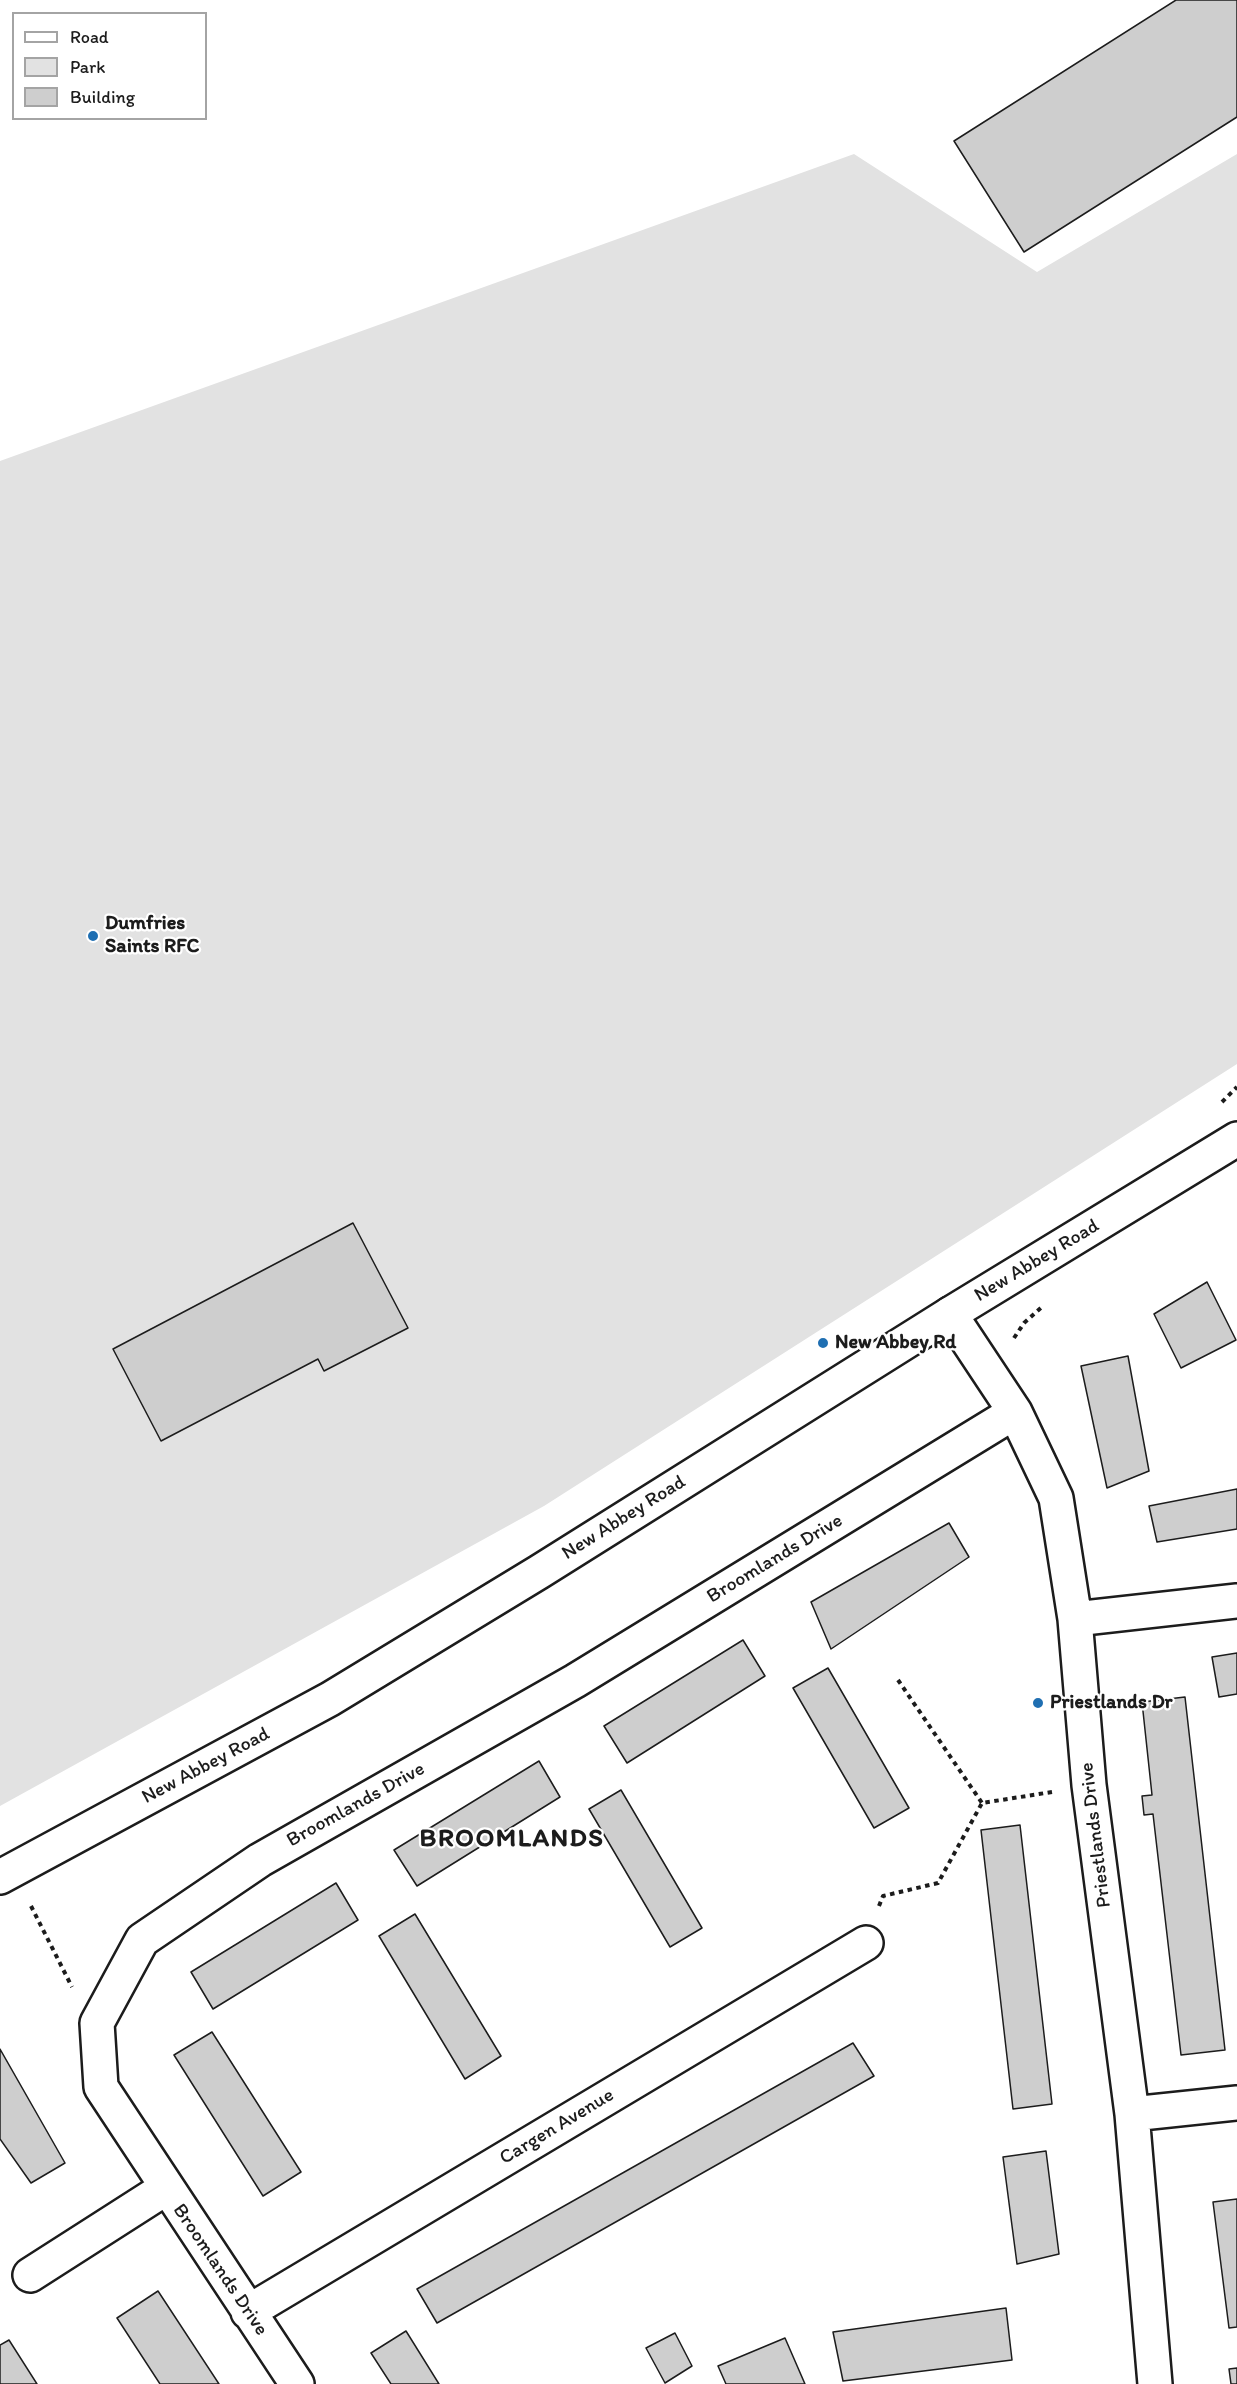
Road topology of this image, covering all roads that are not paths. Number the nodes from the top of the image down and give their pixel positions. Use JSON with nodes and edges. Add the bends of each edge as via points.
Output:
{"nodes":[{"id":1,"x":1237,"y":1139,"type":"edge"},
{"id":2,"x":950,"y":1314,"type":"junction"},
{"id":3,"x":1016,"y":1412,"type":"junction"},
{"id":4,"x":1237,"y":1601,"type":"edge"},
{"id":5,"x":1075,"y":1619,"type":"junction"},
{"id":6,"x":6,"y":1874,"type":"edge"},
{"id":7,"x":866,"y":1943,"type":"road end"},
{"id":8,"x":1237,"y":2103,"type":"edge"},
{"id":9,"x":1132,"y":2114,"type":"junction"},
{"id":10,"x":166,"y":2188,"type":"junction"},
{"id":11,"x":30,"y":2275,"type":"dead end"},
{"id":12,"x":248,"y":2312,"type":"junction"},
{"id":13,"x":297,"y":2384,"type":"edge"},
{"id":14,"x":1155,"y":2384,"type":"edge"}],
"edges":[{"from":1,"to":2,"type":"street","name":"New Abbey Road"},
{"from":2,"to":3,"type":"street","name":"Priestlands Drive"},
{"from":2,"to":6,"type":"street","name":"New Abbey Road","via":[[330,1699]]},
{"from":3,"to":5,"type":"street","name":"Priestlands Drive","via":[[1056,1498]]},
{"from":3,"to":10,"type":"street","name":"Broomlands Drive","via":[[575,1681],[260,1860],[142,1940],[97,2023],[101,2087]]},
{"from":4,"to":5,"type":"street"},
{"from":5,"to":9,"type":"street","name":"Priestlands Drive","via":[[1089,1785]]},
{"from":7,"to":12,"type":"street","name":"Cargen Avenue"},
{"from":8,"to":9,"type":"street"},
{"from":9,"to":14,"type":"street","name":"Priestlands Drive"},
{"from":10,"to":11,"type":"street"},
{"from":10,"to":12,"type":"street","name":"Broomlands Drive"},
{"from":12,"to":13,"type":"street","name":"Broomlands Drive"}]}
